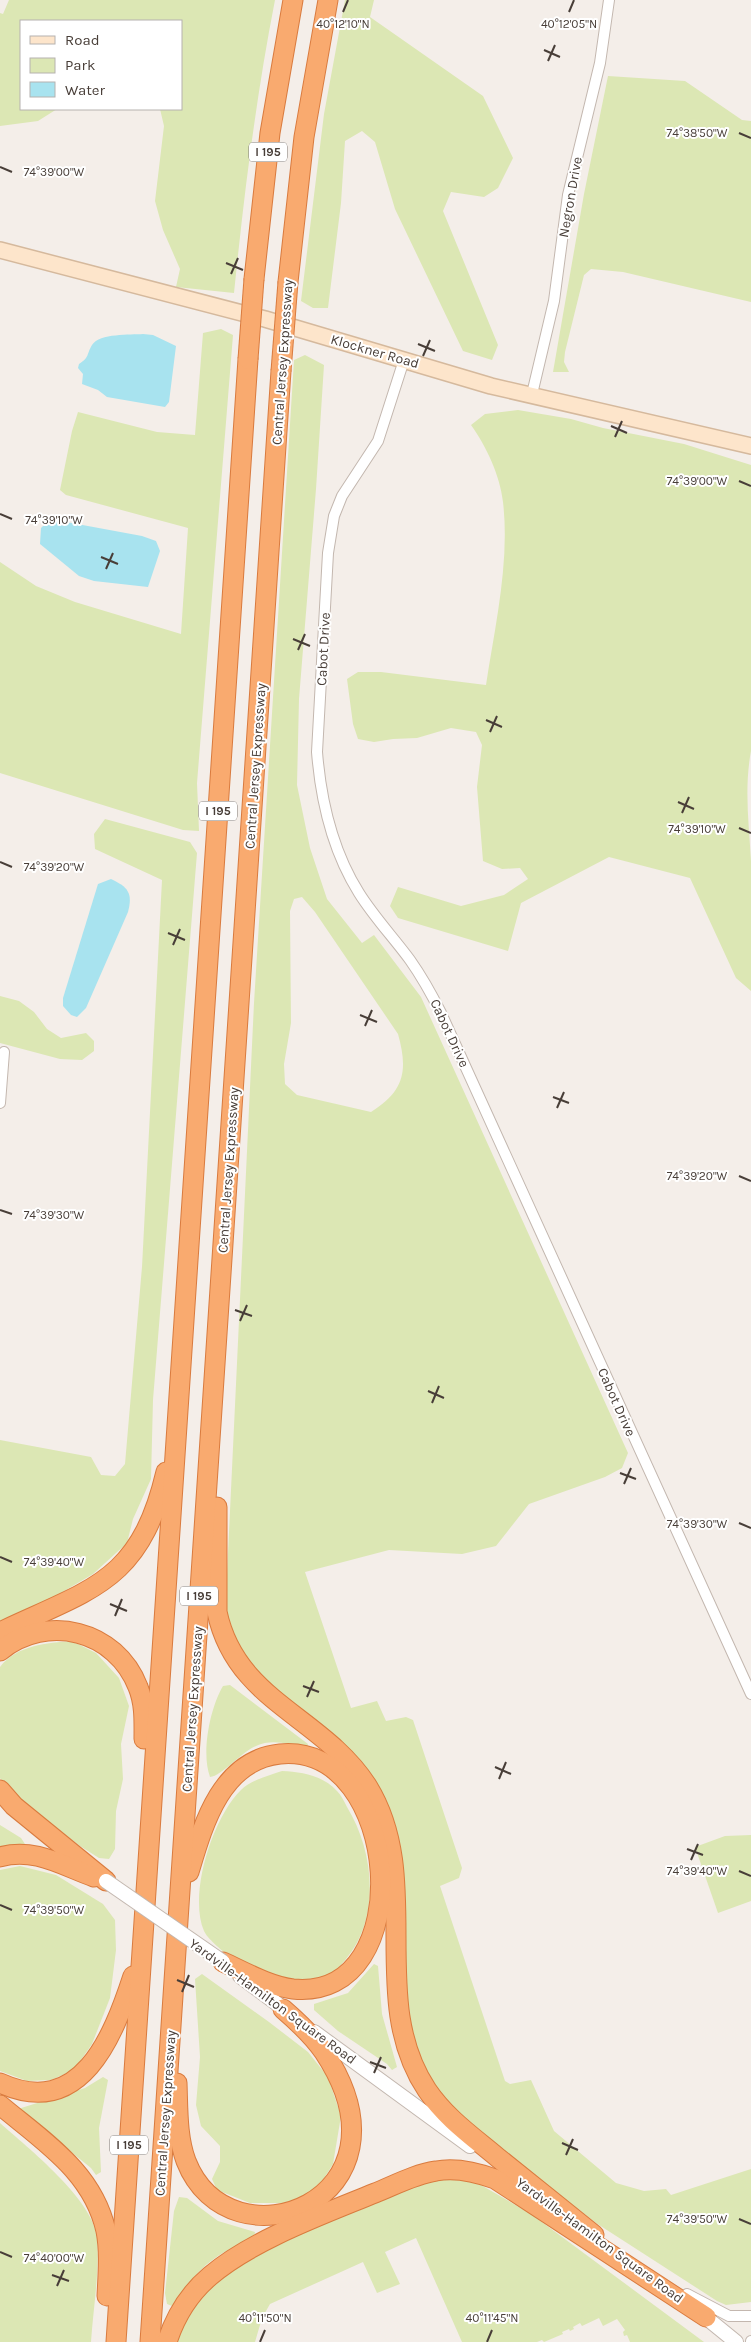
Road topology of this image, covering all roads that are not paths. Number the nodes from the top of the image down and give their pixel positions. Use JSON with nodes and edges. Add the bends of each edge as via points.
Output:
{"nodes":[{"id":1,"x":293,"y":0,"type":"edge"},
{"id":2,"x":328,"y":0,"type":"edge"},
{"id":3,"x":609,"y":0,"type":"edge"},
{"id":4,"x":0,"y":250,"type":"edge"},
{"id":5,"x":404,"y":360,"type":"junction"},
{"id":6,"x":532,"y":394,"type":"junction"},
{"id":7,"x":751,"y":446,"type":"edge"},
{"id":8,"x":4,"y":1052,"type":"dead end"},
{"id":9,"x":0,"y":1103,"type":"edge"},
{"id":10,"x":188,"y":1264,"type":"junction"},
{"id":11,"x":222,"y":1267,"type":"junction"},
{"id":12,"x":0,"y":1632,"type":"edge"},
{"id":13,"x":0,"y":1651,"type":"edge"},
{"id":14,"x":751,"y":1694,"type":"edge"},
{"id":15,"x":0,"y":1790,"type":"edge"},
{"id":16,"x":0,"y":1805,"type":"edge"},
{"id":17,"x":0,"y":1857,"type":"edge"},
{"id":18,"x":106,"y":1881,"type":"junction"},
{"id":19,"x":146,"y":1881,"type":"junction"},
{"id":20,"x":178,"y":1925,"type":"junction"},
{"id":21,"x":142,"y":1949,"type":"junction"},
{"id":22,"x":222,"y":1962,"type":"junction"},
{"id":23,"x":172,"y":2007,"type":"junction"},
{"id":24,"x":283,"y":2009,"type":"junction"},
{"id":25,"x":0,"y":2083,"type":"edge"},
{"id":26,"x":0,"y":2105,"type":"edge"},
{"id":27,"x":594,"y":2235,"type":"junction"},
{"id":28,"x":643,"y":2270,"type":"junction"},
{"id":29,"x":751,"y":2316,"type":"edge"},
{"id":30,"x":706,"y":2317,"type":"junction"},
{"id":31,"x":733,"y":2341,"type":"edge"},
{"id":32,"x":106,"y":2342,"type":"edge"},
{"id":33,"x":116,"y":2342,"type":"edge"},
{"id":34,"x":150,"y":2342,"type":"edge"},
{"id":35,"x":167,"y":2342,"type":"edge"}],
"edges":[{"from":1,"to":10,"type":"highway","number":"I 195","bridge":true,"via":[[270,133],[254,279]]},
{"from":2,"to":11,"type":"highway","name":"Central Jersey Expressway","number":"I 195","bridge":true,"via":[[304,137],[288,282]]},
{"from":3,"to":6,"type":"street","name":"Negron Drive","via":[[600,64],[568,195],[554,301]]},
{"from":4,"to":5,"type":"main road","name":"Klockner Road","via":[[265,319]]},
{"from":5,"to":6,"type":"main road","name":"Klockner Road","via":[[491,386]]},
{"from":5,"to":14,"type":"street","name":"Cabot Drive","via":[[378,441],[342,496],[334,516],[328,553],[317,752],[328,822],[358,892],[411,962],[441,1012]]},
{"from":6,"to":7,"type":"main road","name":"Klockner Road"},
{"from":8,"to":9,"type":"street"},
{"from":10,"to":12,"type":"highway","via":[[170,1451],[162,1486],[143,1537],[122,1567],[103,1582]]},
{"from":10,"to":19,"type":"highway","number":"I 195"},
{"from":11,"to":20,"type":"highway","name":"Central Jersey Expressway","number":"I 195"},
{"from":11,"to":27,"type":"highway","via":[[216,1598],[223,1636],[242,1670],[342,1756],[357,1772],[377,1805],[393,1862],[399,2015],[408,2052],[427,2090],[451,2120]]},
{"from":13,"to":19,"type":"highway","via":[[36,1632],[64,1630],[104,1644],[132,1674],[139,1688],[144,1715]]},
{"from":15,"to":18,"type":"highway","via":[[14,1806]]},
{"from":16,"to":18,"type":"street","name":"Yardville-Hamilton Square Road"},
{"from":17,"to":18,"type":"highway","via":[[26,1853],[40,1856]]},
{"from":18,"to":22,"type":"street","name":"Yardville-Hamilton Square Road","bridge":true},
{"from":19,"to":21,"type":"highway","number":"I 195"},
{"from":20,"to":22,"type":"highway","via":[[188,1873],[208,1817],[217,1797],[236,1775],[261,1759],[287,1754],[313,1758],[337,1771],[354,1791],[366,1813],[378,1857],[381,1891],[378,1912],[370,1943],[363,1955],[344,1975],[308,1989],[282,1987]]},
{"from":20,"to":23,"type":"highway","name":"Central Jersey Expressway","number":"I 195"},
{"from":21,"to":25,"type":"highway","via":[[116,2024],[86,2072],[64,2085],[40,2091]]},
{"from":21,"to":33,"type":"highway","number":"I 195"},
{"from":22,"to":24,"type":"street","name":"Yardville-Hamilton Square Road"},
{"from":23,"to":24,"type":"highway","via":[[180,2136],[186,2162],[203,2188],[214,2198],[241,2212],[269,2216],[308,2205],[331,2186],[347,2161],[353,2133],[351,2111],[334,2068],[312,2036]]},
{"from":23,"to":34,"type":"highway","name":"Central Jersey Expressway","number":"I 195"},
{"from":24,"to":27,"type":"street","name":"Yardville-Hamilton Square Road"},
{"from":26,"to":32,"type":"highway","via":[[68,2161],[95,2199],[102,2216],[108,2250]]},
{"from":27,"to":28,"type":"street","name":"Yardville-Hamilton Square Road"},
{"from":28,"to":29,"type":"street","via":[[718,2312],[729,2316]]},
{"from":28,"to":30,"type":"street","name":"Yardville-Hamilton Square Road"},
{"from":30,"to":31,"type":"street","name":"Yardville-Hamilton Square Road"},
{"from":30,"to":35,"type":"highway","via":[[495,2179],[449,2169],[420,2175],[331,2211],[263,2242],[222,2266],[208,2276],[186,2302]]}]}
